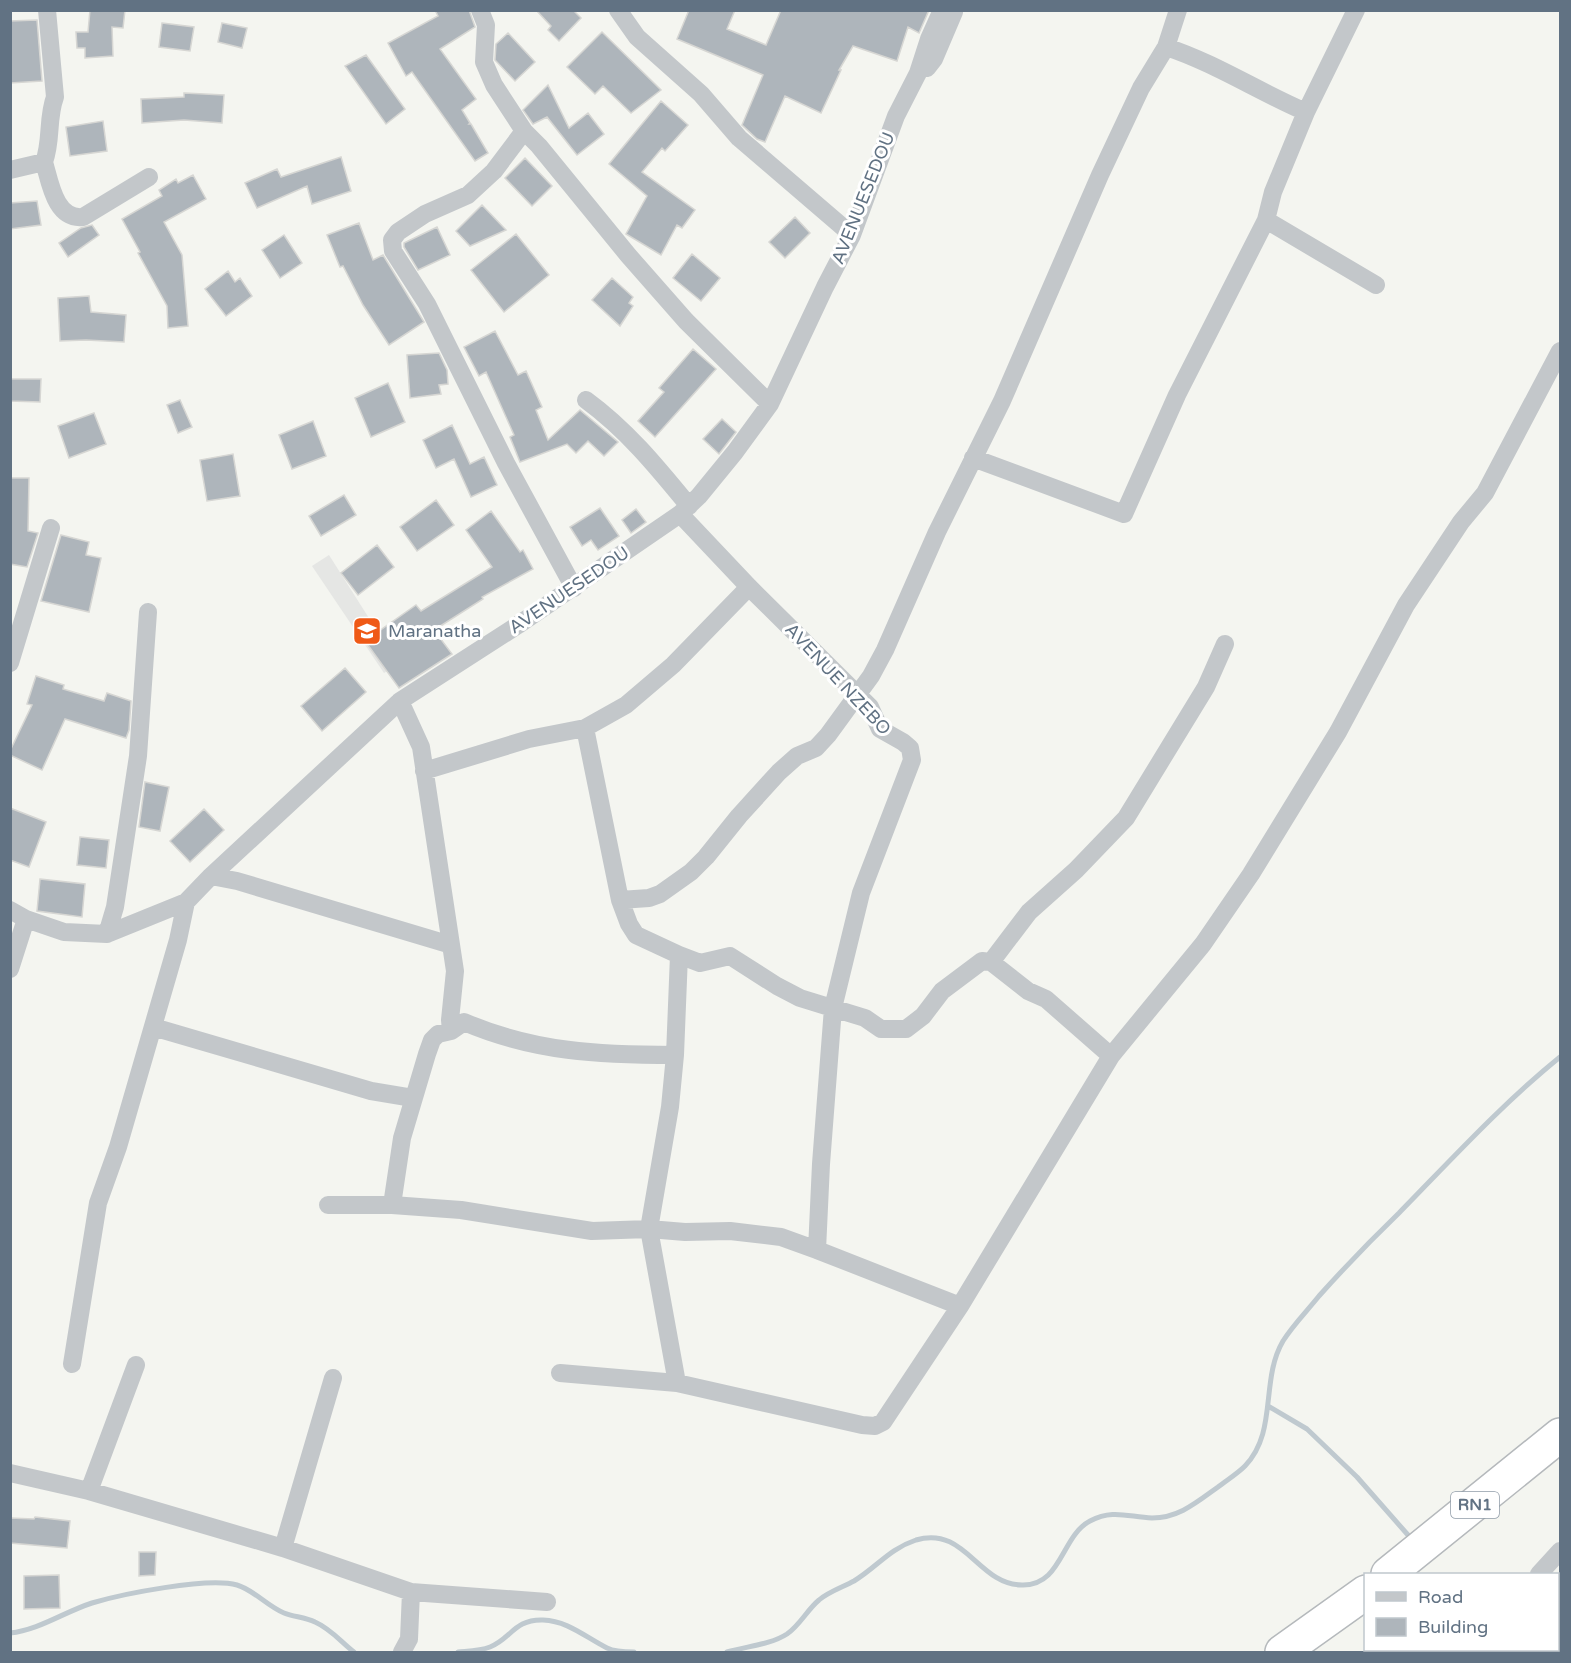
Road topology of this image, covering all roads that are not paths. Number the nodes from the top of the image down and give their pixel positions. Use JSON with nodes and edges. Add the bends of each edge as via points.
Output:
{"nodes":[{"id":1,"x":47,"y":10,"type":"edge"},
{"id":2,"x":480,"y":10,"type":"edge"},
{"id":3,"x":618,"y":10,"type":"edge"},
{"id":4,"x":942,"y":10,"type":"edge"},
{"id":5,"x":955,"y":10,"type":"edge"},
{"id":6,"x":1178,"y":10,"type":"edge"},
{"id":7,"x":1356,"y":10,"type":"edge"},
{"id":8,"x":1166,"y":47,"type":"junction"},
{"id":9,"x":918,"y":72,"type":"junction"},
{"id":10,"x":1306,"y":112,"type":"junction"},
{"id":11,"x":524,"y":131,"type":"junction"},
{"id":12,"x":44,"y":162,"type":"junction"},
{"id":13,"x":10,"y":170,"type":"edge"},
{"id":14,"x":149,"y":177,"type":"dead end"},
{"id":15,"x":1266,"y":220,"type":"junction"},
{"id":16,"x":852,"y":235,"type":"junction"},
{"id":17,"x":1376,"y":285,"type":"dead end"},
{"id":18,"x":1560,"y":351,"type":"edge"},
{"id":19,"x":586,"y":400,"type":"dead end"},
{"id":20,"x":770,"y":404,"type":"junction"},
{"id":21,"x":973,"y":458,"type":"junction"},
{"id":22,"x":685,"y":510,"type":"junction"},
{"id":23,"x":51,"y":528,"type":"dead end"},
{"id":24,"x":749,"y":587,"type":"junction"},
{"id":25,"x":574,"y":588,"type":"junction"},
{"id":26,"x":148,"y":612,"type":"dead end"},
{"id":27,"x":1225,"y":644,"type":"dead end"},
{"id":28,"x":10,"y":663,"type":"edge"},
{"id":29,"x":856,"y":696,"type":"junction"},
{"id":30,"x":400,"y":701,"type":"junction"},
{"id":31,"x":585,"y":728,"type":"junction"},
{"id":32,"x":424,"y":771,"type":"junction"},
{"id":33,"x":211,"y":876,"type":"junction"},
{"id":34,"x":620,"y":900,"type":"junction"},
{"id":35,"x":186,"y":902,"type":"junction"},
{"id":36,"x":18,"y":914,"type":"edge"},
{"id":37,"x":107,"y":934,"type":"junction"},
{"id":38,"x":451,"y":945,"type":"junction"},
{"id":39,"x":679,"y":955,"type":"junction"},
{"id":40,"x":991,"y":962,"type":"junction"},
{"id":41,"x":10,"y":969,"type":"edge"},
{"id":42,"x":833,"y":1008,"type":"junction"},
{"id":43,"x":153,"y":1027,"type":"junction"},
{"id":44,"x":451,"y":1031,"type":"junction"},
{"id":45,"x":675,"y":1055,"type":"junction"},
{"id":46,"x":1111,"y":1056,"type":"junction"},
{"id":47,"x":413,"y":1098,"type":"junction"},
{"id":48,"x":392,"y":1204,"type":"junction"},
{"id":49,"x":327,"y":1205,"type":"dead end"},
{"id":50,"x":649,"y":1229,"type":"junction"},
{"id":51,"x":817,"y":1250,"type":"junction"},
{"id":52,"x":960,"y":1306,"type":"junction"},
{"id":53,"x":72,"y":1364,"type":"dead end"},
{"id":54,"x":136,"y":1365,"type":"dead end"},
{"id":55,"x":560,"y":1373,"type":"dead end"},
{"id":56,"x":333,"y":1378,"type":"dead end"},
{"id":57,"x":677,"y":1383,"type":"junction"},
{"id":58,"x":1560,"y":1435,"type":"edge"},
{"id":59,"x":10,"y":1473,"type":"edge"},
{"id":60,"x":89,"y":1491,"type":"junction"},
{"id":61,"x":283,"y":1548,"type":"junction"},
{"id":62,"x":1560,"y":1551,"type":"edge"},
{"id":63,"x":1390,"y":1573,"type":"edge"},
{"id":64,"x":1541,"y":1573,"type":"edge"},
{"id":65,"x":411,"y":1592,"type":"junction"},
{"id":66,"x":1364,"y":1593,"type":"edge"},
{"id":67,"x":547,"y":1602,"type":"dead end"},
{"id":68,"x":402,"y":1653,"type":"edge"},
{"id":69,"x":1282,"y":1653,"type":"edge"}],
"edges":[{"from":1,"to":12,"type":"street","via":[[55,97]]},
{"from":2,"to":11,"type":"street","via":[[486,25],[484,62]]},
{"from":3,"to":16,"type":"street","via":[[637,37],[701,94],[739,138]]},
{"from":4,"to":9,"type":"street"},
{"from":5,"to":9,"type":"street","via":[[934,59]]},
{"from":6,"to":8,"type":"street"},
{"from":7,"to":10,"type":"street"},
{"from":8,"to":10,"type":"street"},
{"from":8,"to":21,"type":"street","via":[[1141,88],[1100,175],[1002,401]]},
{"from":9,"to":16,"type":"street","name":"AVENUESEDOU","via":[[896,116]]},
{"from":10,"to":15,"type":"street","via":[[1273,192]]},
{"from":11,"to":20,"type":"street","via":[[686,321]]},
{"from":11,"to":25,"type":"street","via":[[494,171],[468,195],[425,214],[398,232],[392,240],[393,251],[427,304]]},
{"from":12,"to":13,"type":"street"},
{"from":12,"to":14,"type":"street","via":[[60,207],[76,218]]},
{"from":15,"to":17,"type":"street"},
{"from":15,"to":21,"type":"street","via":[[1177,395],[1124,514]]},
{"from":16,"to":20,"type":"street","name":"AVENUESEDOU"},
{"from":18,"to":46,"type":"street","via":[[1485,493],[1406,605],[1338,732],[1251,874],[1203,944]]},
{"from":19,"to":22,"type":"street","name":"AVENUE NZEBO","via":[[634,440]]},
{"from":20,"to":22,"type":"street","name":"AVENUESEDOU"},
{"from":21,"to":29,"type":"street","via":[[885,650]]},
{"from":22,"to":24,"type":"street","name":"AVENUE NZEBO"},
{"from":22,"to":25,"type":"street","name":"AVENUESEDOU"},
{"from":23,"to":28,"type":"street"},
{"from":24,"to":29,"type":"street","name":"AVENUE NZEBO"},
{"from":24,"to":31,"type":"street","via":[[673,665],[626,705]]},
{"from":25,"to":30,"type":"street","name":"AVENUESEDOU"},
{"from":26,"to":37,"type":"street","via":[[138,756],[116,907]]},
{"from":27,"to":40,"type":"street","via":[[1206,687],[1126,818],[1029,912]]},
{"from":29,"to":34,"type":"street","via":[[816,748],[797,756],[779,772],[691,872],[660,894]]},
{"from":29,"to":42,"type":"street","name":"AVENUE NZEBO","via":[[870,707],[880,729],[910,748],[912,760],[861,893]]},
{"from":30,"to":32,"type":"street","via":[[421,747]]},
{"from":30,"to":33,"type":"street","name":"AVENUESEDOU"},
{"from":31,"to":32,"type":"street","via":[[529,739]]},
{"from":31,"to":34,"type":"street"},
{"from":32,"to":38,"type":"street"},
{"from":33,"to":35,"type":"street","name":"AVENUESEDOU"},
{"from":33,"to":38,"type":"street"},
{"from":34,"to":39,"type":"street","via":[[636,935]]},
{"from":35,"to":37,"type":"street","name":"AVENUESEDOU"},
{"from":35,"to":43,"type":"street"},
{"from":36,"to":37,"type":"street","name":"AVENUESEDOU","via":[[64,932]]},
{"from":36,"to":41,"type":"street"},
{"from":38,"to":44,"type":"street","via":[[455,971]]},
{"from":39,"to":42,"type":"street","via":[[700,963],[730,956],[800,998]]},
{"from":39,"to":45,"type":"street"},
{"from":40,"to":42,"type":"street","via":[[982,961],[952,982],[923,1016],[906,1029],[881,1029],[865,1018]]},
{"from":40,"to":46,"type":"street","via":[[1021,987],[1046,999]]},
{"from":42,"to":51,"type":"street","name":"AVENUE NZEBO"},
{"from":43,"to":47,"type":"street","via":[[371,1091]]},
{"from":43,"to":53,"type":"street","via":[[98,1203]]},
{"from":44,"to":45,"type":"street","via":[[464,1022],[543,1047],[609,1055]]},
{"from":44,"to":47,"type":"street","via":[[432,1040]]},
{"from":45,"to":50,"type":"street"},
{"from":46,"to":52,"type":"street"},
{"from":47,"to":48,"type":"street","via":[[402,1138]]},
{"from":48,"to":49,"type":"street"},
{"from":48,"to":50,"type":"street","via":[[461,1210],[592,1231]]},
{"from":50,"to":51,"type":"street","via":[[781,1237]]},
{"from":50,"to":57,"type":"street"},
{"from":51,"to":52,"type":"street"},
{"from":52,"to":57,"type":"street","via":[[883,1422],[875,1426]]},
{"from":54,"to":60,"type":"street"},
{"from":55,"to":57,"type":"street"},
{"from":56,"to":61,"type":"street"},
{"from":58,"to":63,"type":"highway","number":"RN1"},
{"from":59,"to":60,"type":"street"},
{"from":60,"to":61,"type":"street"},
{"from":61,"to":65,"type":"street"},
{"from":62,"to":64,"type":"street"},
{"from":65,"to":67,"type":"street"},
{"from":65,"to":68,"type":"street","via":[[410,1639]]},
{"from":66,"to":69,"type":"highway"}]}
